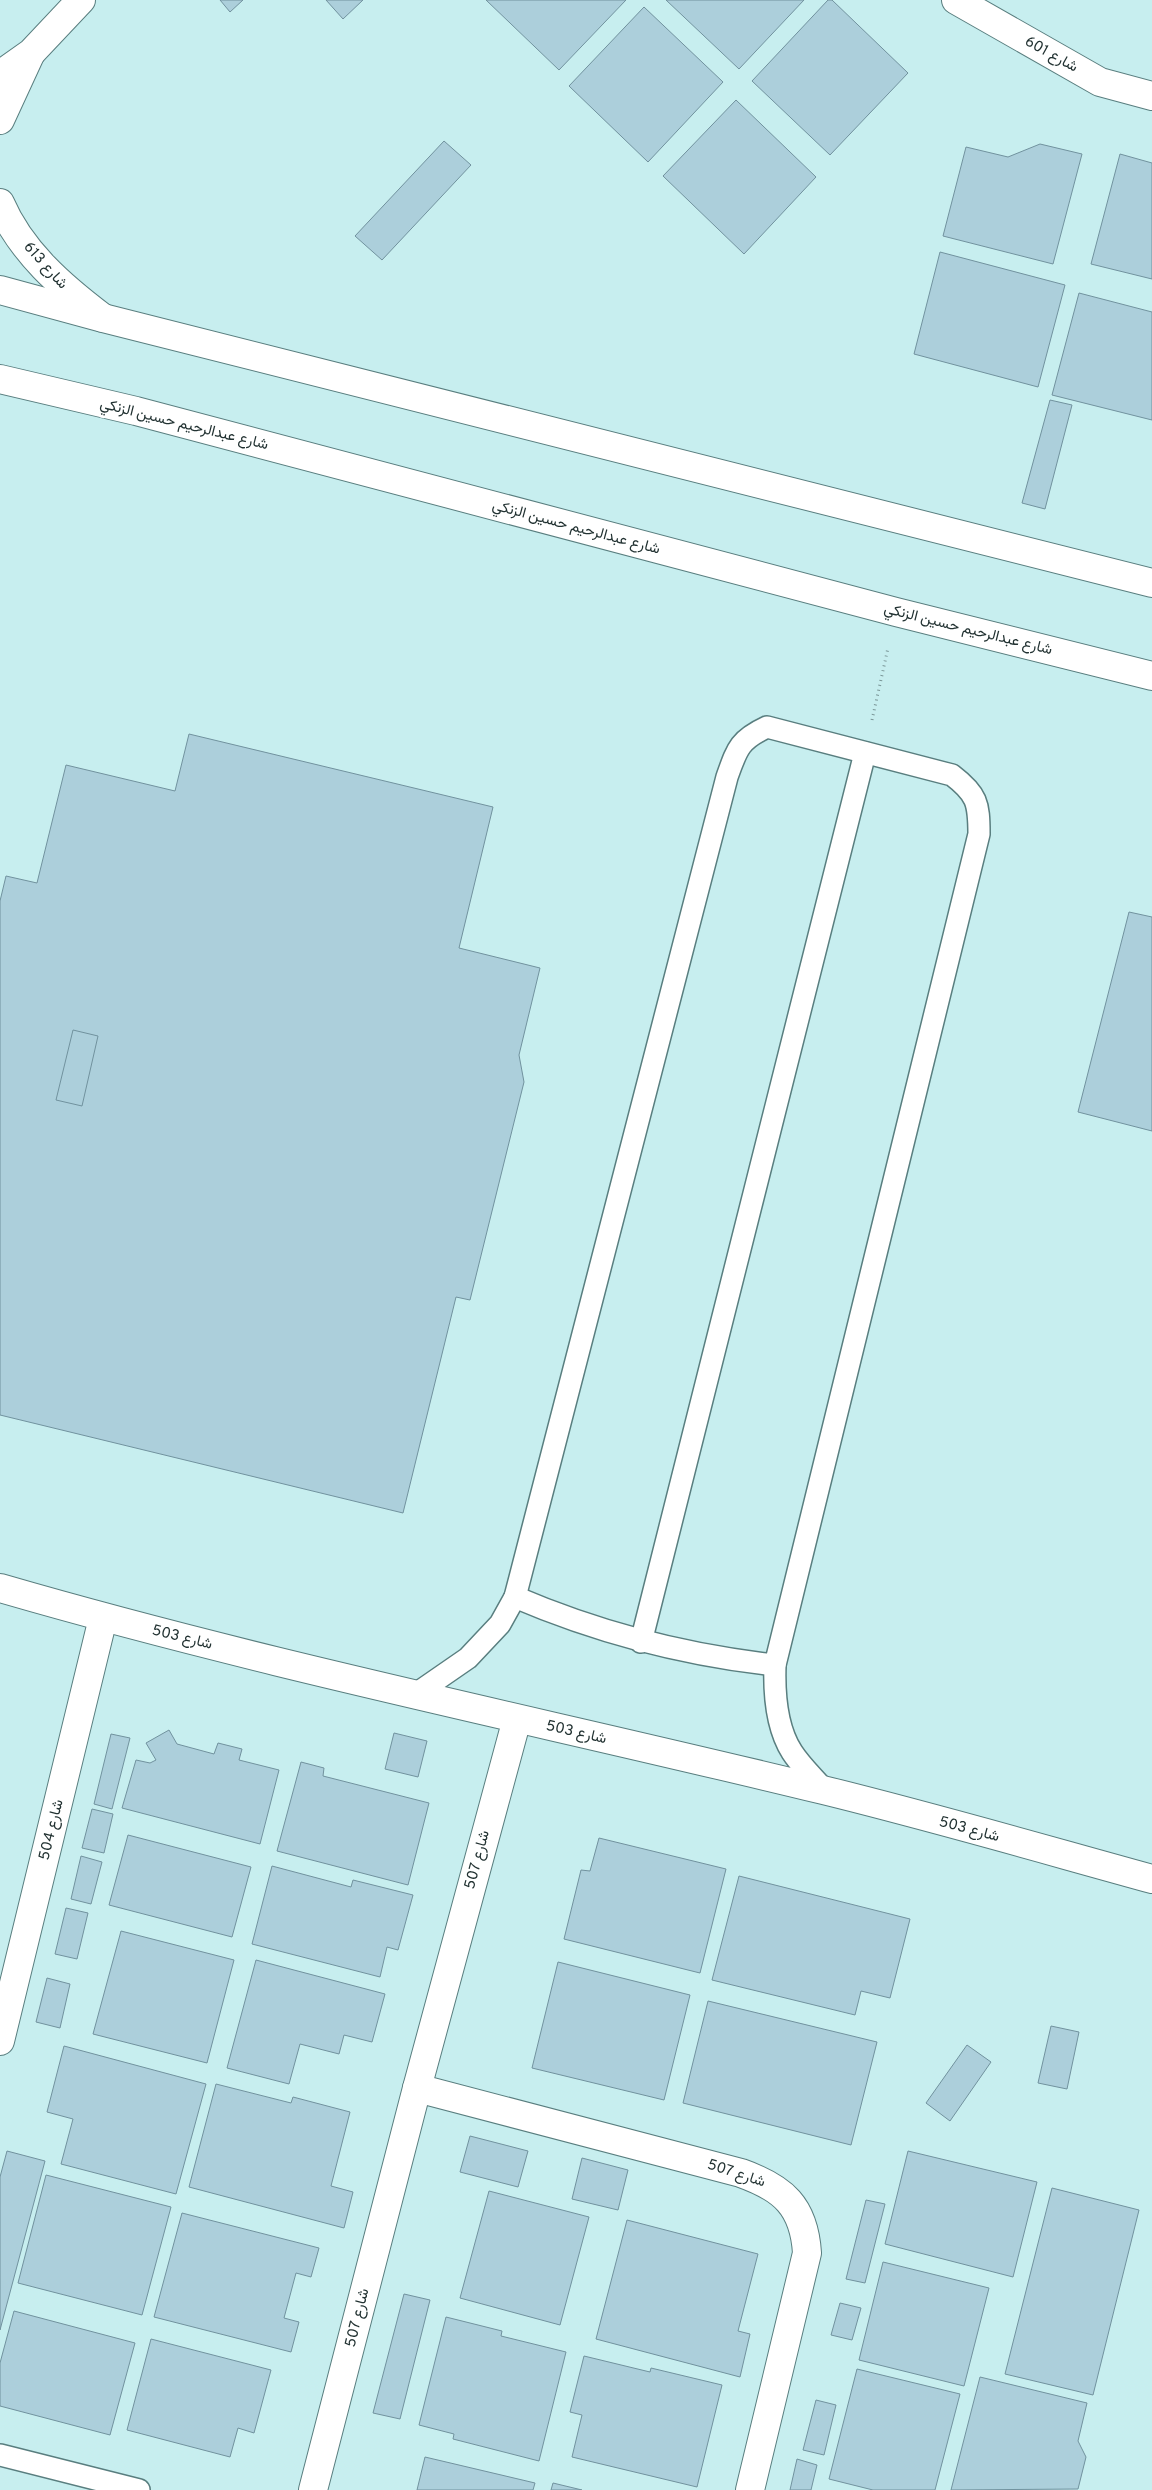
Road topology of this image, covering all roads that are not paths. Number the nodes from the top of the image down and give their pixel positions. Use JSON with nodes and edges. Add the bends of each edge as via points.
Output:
{"nodes":[{"id":1,"x":81,"y":0,"type":"edge"},
{"id":2,"x":956,"y":0,"type":"edge"},
{"id":3,"x":31,"y":53,"type":"junction"},
{"id":4,"x":0,"y":75,"type":"edge"},
{"id":5,"x":1152,"y":96,"type":"edge"},
{"id":6,"x":0,"y":120,"type":"edge"},
{"id":7,"x":0,"y":203,"type":"edge"},
{"id":8,"x":0,"y":290,"type":"edge"},
{"id":9,"x":103,"y":318,"type":"junction"},
{"id":10,"x":0,"y":379,"type":"edge"},
{"id":11,"x":1152,"y":583,"type":"edge"},
{"id":12,"x":1152,"y":676,"type":"edge"},
{"id":13,"x":865,"y":753,"type":"junction"},
{"id":14,"x":0,"y":1588,"type":"edge"},
{"id":15,"x":515,"y":1597,"type":"junction"},
{"id":16,"x":103,"y":1618,"type":"junction"},
{"id":17,"x":641,"y":1642,"type":"junction"},
{"id":18,"x":774,"y":1665,"type":"junction"},
{"id":19,"x":413,"y":1696,"type":"junction"},
{"id":20,"x":517,"y":1719,"type":"junction"},
{"id":21,"x":825,"y":1790,"type":"junction"},
{"id":22,"x":1152,"y":1879,"type":"edge"},
{"id":23,"x":6,"y":1995,"type":"edge"},
{"id":24,"x":0,"y":2041,"type":"edge"},
{"id":25,"x":417,"y":2088,"type":"junction"},
{"id":26,"x":0,"y":2455,"type":"edge"},
{"id":27,"x":139,"y":2490,"type":"edge"},
{"id":28,"x":314,"y":2490,"type":"edge"},
{"id":29,"x":750,"y":2490,"type":"edge"}],
"edges":[{"from":1,"to":3,"type":"street"},
{"from":2,"to":5,"type":"street","name":"شارع 601","via":[[1100,82]]},
{"from":3,"to":4,"type":"street"},
{"from":3,"to":6,"type":"street"},
{"from":7,"to":9,"type":"street","name":"شارع 613","via":[[6,218],[47,271]]},
{"from":8,"to":9,"type":"street"},
{"from":9,"to":11,"type":"street"},
{"from":10,"to":12,"type":"street","name":"شارع عبدالرحيم حسين الزنكي","via":[[146,414],[896,612]]},
{"from":13,"to":15,"type":"lane","via":[[767,727],[748,736],[736,753],[726,777]]},
{"from":13,"to":17,"type":"lane"},
{"from":13,"to":18,"type":"lane","via":[[952,775],[968,788],[979,806],[979,834]]},
{"from":14,"to":16,"type":"street","name":"شارع 503"},
{"from":15,"to":17,"type":"lane","via":[[565,1618]]},
{"from":15,"to":19,"type":"lane","via":[[500,1624],[468,1658]]},
{"from":16,"to":19,"type":"street","name":"شارع 503"},
{"from":16,"to":23,"type":"street","name":"شارع 504"},
{"from":17,"to":18,"type":"lane","via":[[729,1660]]},
{"from":18,"to":21,"type":"lane","via":[[779,1721],[792,1751]]},
{"from":19,"to":20,"type":"street","name":"شارع 503"},
{"from":20,"to":21,"type":"street","name":"شارع 503"},
{"from":20,"to":25,"type":"street","name":"شارع 507"},
{"from":21,"to":22,"type":"street","name":"شارع 503"},
{"from":23,"to":24,"type":"street","name":"شارع 504"},
{"from":25,"to":28,"type":"street","name":"شارع 507"},
{"from":25,"to":29,"type":"street","name":"شارع 507","via":[[741,2173],[775,2187],[789,2200],[800,2215],[807,2253]]},
{"from":26,"to":27,"type":"lane"}]}
